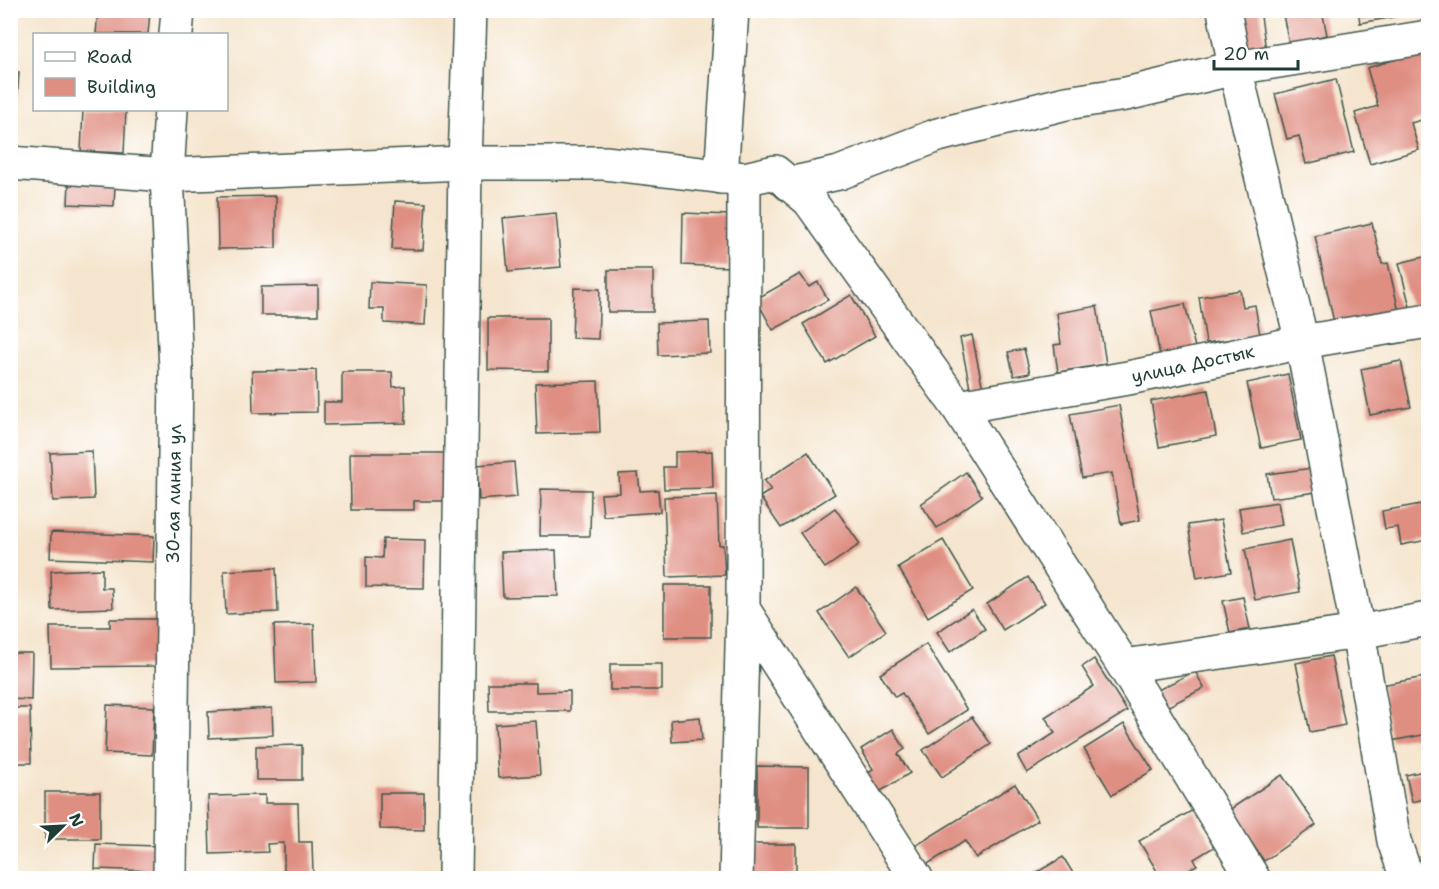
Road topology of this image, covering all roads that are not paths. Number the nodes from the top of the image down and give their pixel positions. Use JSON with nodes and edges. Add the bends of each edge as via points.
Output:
{"nodes":[{"id":1,"x":178,"y":10,"type":"edge"},
{"id":2,"x":470,"y":10,"type":"edge"},
{"id":3,"x":732,"y":10,"type":"edge"},
{"id":4,"x":1224,"y":10,"type":"edge"},
{"id":5,"x":176,"y":33,"type":"edge"},
{"id":6,"x":1428,"y":37,"type":"edge"},
{"id":7,"x":1235,"y":68,"type":"junction"},
{"id":8,"x":171,"y":111,"type":"edge"},
{"id":9,"x":10,"y":163,"type":"edge"},
{"id":10,"x":465,"y":163,"type":"junction"},
{"id":11,"x":167,"y":175,"type":"junction"},
{"id":12,"x":732,"y":178,"type":"junction"},
{"id":13,"x":789,"y":184,"type":"junction"},
{"id":14,"x":1428,"y":321,"type":"edge"},
{"id":15,"x":1302,"y":342,"type":"junction"},
{"id":16,"x":957,"y":407,"type":"junction"},
{"id":17,"x":743,"y":609,"type":"junction"},
{"id":18,"x":1428,"y":619,"type":"edge"},
{"id":19,"x":1358,"y":632,"type":"junction"},
{"id":20,"x":1124,"y":666,"type":"junction"},
{"id":21,"x":170,"y":879,"type":"edge"},
{"id":22,"x":454,"y":879,"type":"edge"},
{"id":23,"x":736,"y":879,"type":"edge"},
{"id":24,"x":916,"y":879,"type":"edge"},
{"id":25,"x":1253,"y":879,"type":"edge"},
{"id":26,"x":1407,"y":879,"type":"edge"}],
"edges":[{"from":1,"to":5,"type":"street"},
{"from":2,"to":10,"type":"street"},
{"from":3,"to":12,"type":"street"},
{"from":4,"to":7,"type":"street"},
{"from":6,"to":7,"type":"street"},
{"from":7,"to":13,"type":"street","via":[[938,135],[839,173]]},
{"from":7,"to":15,"type":"street"},
{"from":8,"to":11,"type":"street","name":"30-ая линия ул"},
{"from":9,"to":11,"type":"street"},
{"from":10,"to":11,"type":"street"},
{"from":10,"to":12,"type":"street","via":[[605,163]]},
{"from":10,"to":22,"type":"street"},
{"from":11,"to":21,"type":"street","name":"30-ая линия ул","via":[[176,369]]},
{"from":12,"to":13,"type":"street","via":[[775,172]]},
{"from":12,"to":17,"type":"street"},
{"from":13,"to":16,"type":"street","via":[[809,200]]},
{"from":14,"to":15,"type":"street","name":"улица Достык"},
{"from":15,"to":16,"type":"street","name":"улица Достык","via":[[1128,378]]},
{"from":15,"to":19,"type":"street"},
{"from":16,"to":20,"type":"street"},
{"from":17,"to":23,"type":"street"},
{"from":17,"to":24,"type":"street"},
{"from":18,"to":19,"type":"street"},
{"from":19,"to":20,"type":"street"},
{"from":19,"to":26,"type":"street","via":[[1394,841]]},
{"from":20,"to":25,"type":"street"}]}
